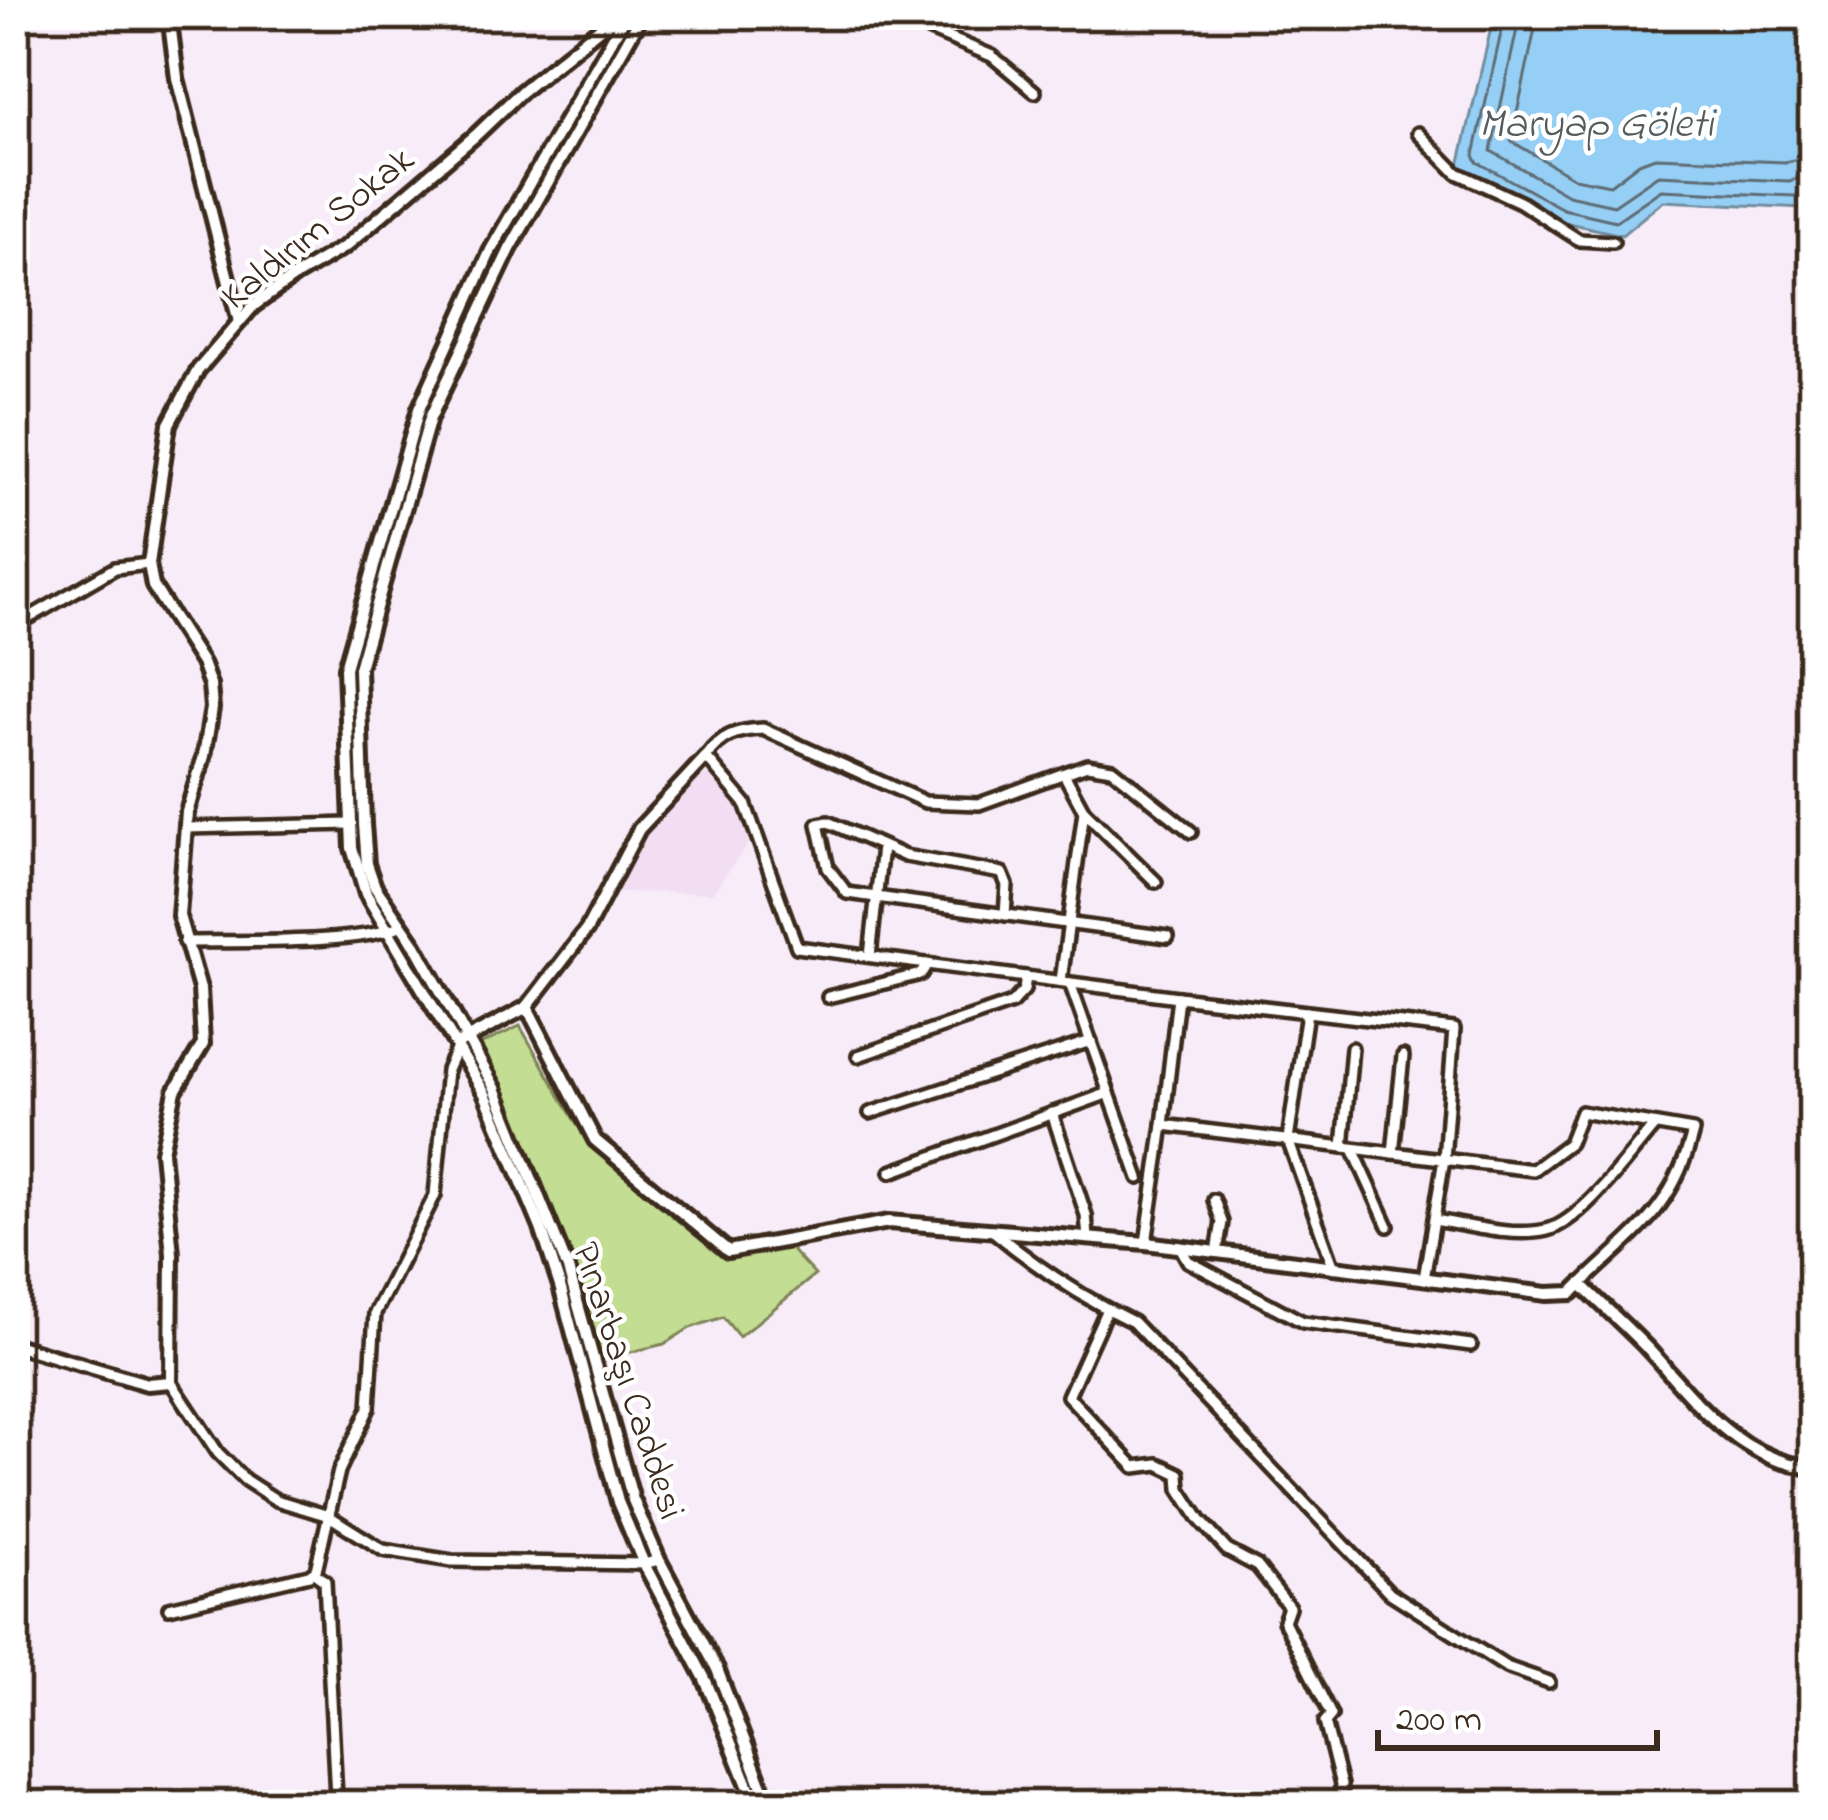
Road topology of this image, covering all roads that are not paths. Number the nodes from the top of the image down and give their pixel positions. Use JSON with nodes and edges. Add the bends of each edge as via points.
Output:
{"nodes":[{"id":1,"x":169,"y":15,"type":"edge"},
{"id":2,"x":625,"y":15,"type":"edge"},
{"id":3,"x":642,"y":15,"type":"edge"},
{"id":4,"x":910,"y":15,"type":"edge"},
{"id":5,"x":1036,"y":92,"type":"dead end"},
{"id":6,"x":1418,"y":133,"type":"dead end"},
{"id":7,"x":1612,"y":242,"type":"dead end"},
{"id":8,"x":238,"y":322,"type":"junction"},
{"id":9,"x":148,"y":564,"type":"junction"},
{"id":10,"x":15,"y":626,"type":"edge"},
{"id":11,"x":706,"y":757,"type":"junction"},
{"id":12,"x":1064,"y":774,"type":"junction"},
{"id":13,"x":1084,"y":811,"type":"junction"},
{"id":14,"x":350,"y":824,"type":"junction"},
{"id":15,"x":186,"y":828,"type":"junction"},
{"id":16,"x":1190,"y":832,"type":"dead end"},
{"id":17,"x":882,"y":847,"type":"junction"},
{"id":18,"x":1156,"y":881,"type":"dead end"},
{"id":19,"x":876,"y":900,"type":"junction"},
{"id":20,"x":1005,"y":915,"type":"junction"},
{"id":21,"x":1069,"y":922,"type":"junction"},
{"id":22,"x":395,"y":928,"type":"junction"},
{"id":23,"x":1168,"y":938,"type":"dead end"},
{"id":24,"x":184,"y":942,"type":"junction"},
{"id":25,"x":870,"y":956,"type":"junction"},
{"id":26,"x":928,"y":964,"type":"junction"},
{"id":27,"x":1026,"y":977,"type":"junction"},
{"id":28,"x":1066,"y":982,"type":"junction"},
{"id":29,"x":1178,"y":997,"type":"junction"},
{"id":30,"x":828,"y":998,"type":"dead end"},
{"id":31,"x":527,"y":1007,"type":"junction"},
{"id":32,"x":1307,"y":1012,"type":"junction"},
{"id":33,"x":463,"y":1041,"type":"junction"},
{"id":34,"x":1091,"y":1041,"type":"junction"},
{"id":35,"x":1352,"y":1048,"type":"dead end"},
{"id":36,"x":858,"y":1056,"type":"dead end"},
{"id":37,"x":1403,"y":1056,"type":"dead end"},
{"id":38,"x":1109,"y":1093,"type":"junction"},
{"id":39,"x":870,"y":1113,"type":"dead end"},
{"id":40,"x":1052,"y":1113,"type":"junction"},
{"id":41,"x":1163,"y":1125,"type":"junction"},
{"id":42,"x":1655,"y":1125,"type":"junction"},
{"id":43,"x":1288,"y":1140,"type":"junction"},
{"id":44,"x":1348,"y":1148,"type":"junction"},
{"id":45,"x":1393,"y":1153,"type":"junction"},
{"id":46,"x":1444,"y":1160,"type":"junction"},
{"id":47,"x":891,"y":1172,"type":"dead end"},
{"id":48,"x":1139,"y":1178,"type":"dead end"},
{"id":49,"x":1214,"y":1200,"type":"dead end"},
{"id":50,"x":1434,"y":1220,"type":"junction"},
{"id":51,"x":1388,"y":1226,"type":"dead end"},
{"id":52,"x":992,"y":1230,"type":"junction"},
{"id":53,"x":1088,"y":1238,"type":"junction"},
{"id":54,"x":1147,"y":1243,"type":"junction"},
{"id":55,"x":1180,"y":1247,"type":"junction"},
{"id":56,"x":1217,"y":1252,"type":"junction"},
{"id":57,"x":1334,"y":1268,"type":"junction"},
{"id":58,"x":1424,"y":1279,"type":"junction"},
{"id":59,"x":1581,"y":1284,"type":"junction"},
{"id":60,"x":1107,"y":1309,"type":"junction"},
{"id":61,"x":1471,"y":1345,"type":"dead end"},
{"id":62,"x":15,"y":1346,"type":"edge"},
{"id":63,"x":171,"y":1382,"type":"junction"},
{"id":64,"x":1813,"y":1468,"type":"edge"},
{"id":65,"x":329,"y":1516,"type":"junction"},
{"id":66,"x":658,"y":1560,"type":"junction"},
{"id":67,"x":644,"y":1564,"type":"junction"},
{"id":68,"x":314,"y":1573,"type":"junction"},
{"id":69,"x":169,"y":1608,"type":"dead end"},
{"id":70,"x":1549,"y":1682,"type":"dead end"},
{"id":71,"x":333,"y":1805,"type":"edge"},
{"id":72,"x":756,"y":1805,"type":"edge"},
{"id":73,"x":769,"y":1805,"type":"edge"},
{"id":74,"x":1339,"y":1805,"type":"edge"}],
"edges":[{"from":1,"to":8,"type":"street","via":[[177,78]]},
{"from":2,"to":8,"type":"street","name":"Kaldırım Sokak","via":[[522,91],[374,224]]},
{"from":2,"to":14,"type":"street","via":[[491,250],[419,409],[345,668]]},
{"from":3,"to":22,"type":"street","via":[[510,249],[430,418],[359,668],[367,864]]},
{"from":4,"to":5,"type":"street","via":[[992,56]]},
{"from":6,"to":7,"type":"street","via":[[1457,173],[1579,240]]},
{"from":8,"to":9,"type":"street","name":"Kaldırım Sokak","via":[[174,411]]},
{"from":9,"to":10,"type":"street","via":[[115,568]]},
{"from":9,"to":15,"type":"street","via":[[212,696]]},
{"from":11,"to":12,"type":"street","via":[[717,740],[763,729],[925,802],[951,805],[979,804]]},
{"from":11,"to":25,"type":"street","via":[[745,803],[797,947]]},
{"from":11,"to":31,"type":"street","via":[[639,829],[586,929]]},
{"from":12,"to":13,"type":"street"},
{"from":12,"to":16,"type":"street","via":[[1087,765],[1112,769]]},
{"from":13,"to":18,"type":"street"},
{"from":13,"to":21,"type":"street"},
{"from":14,"to":15,"type":"street"},
{"from":14,"to":22,"type":"street","via":[[357,874]]},
{"from":15,"to":24,"type":"street"},
{"from":17,"to":19,"type":"street"},
{"from":17,"to":19,"type":"street","via":[[818,824],[839,887]]},
{"from":17,"to":20,"type":"street","via":[[1001,873]]},
{"from":19,"to":20,"type":"street"},
{"from":19,"to":25,"type":"street"},
{"from":20,"to":21,"type":"street"},
{"from":21,"to":23,"type":"street"},
{"from":21,"to":28,"type":"street"},
{"from":22,"to":24,"type":"street"},
{"from":22,"to":33,"type":"street"},
{"from":24,"to":63,"type":"street","via":[[200,989],[203,1044],[175,1091],[162,1152],[172,1254]]},
{"from":25,"to":26,"type":"street"},
{"from":26,"to":27,"type":"street"},
{"from":26,"to":30,"type":"street","via":[[921,974]]},
{"from":27,"to":28,"type":"street"},
{"from":27,"to":36,"type":"street","via":[[1012,1004]]},
{"from":28,"to":29,"type":"street"},
{"from":28,"to":34,"type":"street"},
{"from":29,"to":32,"type":"street"},
{"from":29,"to":41,"type":"street"},
{"from":31,"to":33,"type":"street"},
{"from":31,"to":52,"type":"street","via":[[595,1140],[728,1251],[890,1222]]},
{"from":32,"to":43,"type":"street"},
{"from":32,"to":46,"type":"street","via":[[1454,1029]]},
{"from":33,"to":65,"type":"street","via":[[447,1070],[435,1195],[375,1312],[371,1401],[339,1471]]},
{"from":33,"to":66,"type":"street","name":"Pınarbaşı Caddesi","via":[[495,1088],[568,1270],[633,1500]]},
{"from":33,"to":67,"type":"street","via":[[541,1228],[612,1481]]},
{"from":34,"to":38,"type":"street"},
{"from":34,"to":39,"type":"street"},
{"from":35,"to":44,"type":"street"},
{"from":37,"to":45,"type":"street"},
{"from":38,"to":40,"type":"street"},
{"from":38,"to":48,"type":"street"},
{"from":40,"to":47,"type":"street"},
{"from":40,"to":53,"type":"street"},
{"from":41,"to":43,"type":"street"},
{"from":41,"to":54,"type":"street"},
{"from":42,"to":46,"type":"street","via":[[1581,1112],[1569,1143],[1533,1170]]},
{"from":42,"to":50,"type":"street","via":[[1585,1204],[1549,1229]]},
{"from":42,"to":59,"type":"street","via":[[1693,1131],[1683,1173],[1659,1210]]},
{"from":43,"to":44,"type":"street"},
{"from":43,"to":57,"type":"street"},
{"from":44,"to":45,"type":"street"},
{"from":44,"to":51,"type":"street"},
{"from":45,"to":46,"type":"street"},
{"from":46,"to":50,"type":"street"},
{"from":49,"to":56,"type":"street","via":[[1222,1222]]},
{"from":50,"to":58,"type":"street"},
{"from":52,"to":53,"type":"street"},
{"from":52,"to":60,"type":"street"},
{"from":53,"to":54,"type":"street"},
{"from":54,"to":55,"type":"street"},
{"from":55,"to":56,"type":"street"},
{"from":55,"to":61,"type":"street","via":[[1188,1261],[1303,1322]]},
{"from":56,"to":57,"type":"street"},
{"from":57,"to":58,"type":"street"},
{"from":58,"to":59,"type":"street","via":[[1547,1294],[1572,1293]]},
{"from":59,"to":64,"type":"street","via":[[1717,1426]]},
{"from":60,"to":70,"type":"street","via":[[1133,1322],[1390,1593],[1506,1667]]},
{"from":60,"to":74,"type":"street","via":[[1068,1396],[1135,1467],[1158,1464],[1179,1474],[1200,1520],[1227,1550],[1257,1566],[1289,1606],[1284,1621],[1331,1715],[1324,1723]]},
{"from":62,"to":63,"type":"street","via":[[147,1384]]},
{"from":63,"to":65,"type":"street","via":[[228,1465],[276,1500]]},
{"from":65,"to":67,"type":"street","via":[[369,1544],[423,1559]]},
{"from":65,"to":68,"type":"street"},
{"from":66,"to":67,"type":"street"},
{"from":66,"to":73,"type":"street","name":"Pınarbaşı Caddesi","via":[[717,1670]]},
{"from":67,"to":72,"type":"street","via":[[705,1679]]},
{"from":68,"to":69,"type":"street"},
{"from":68,"to":71,"type":"street","via":[[325,1581]]}]}
